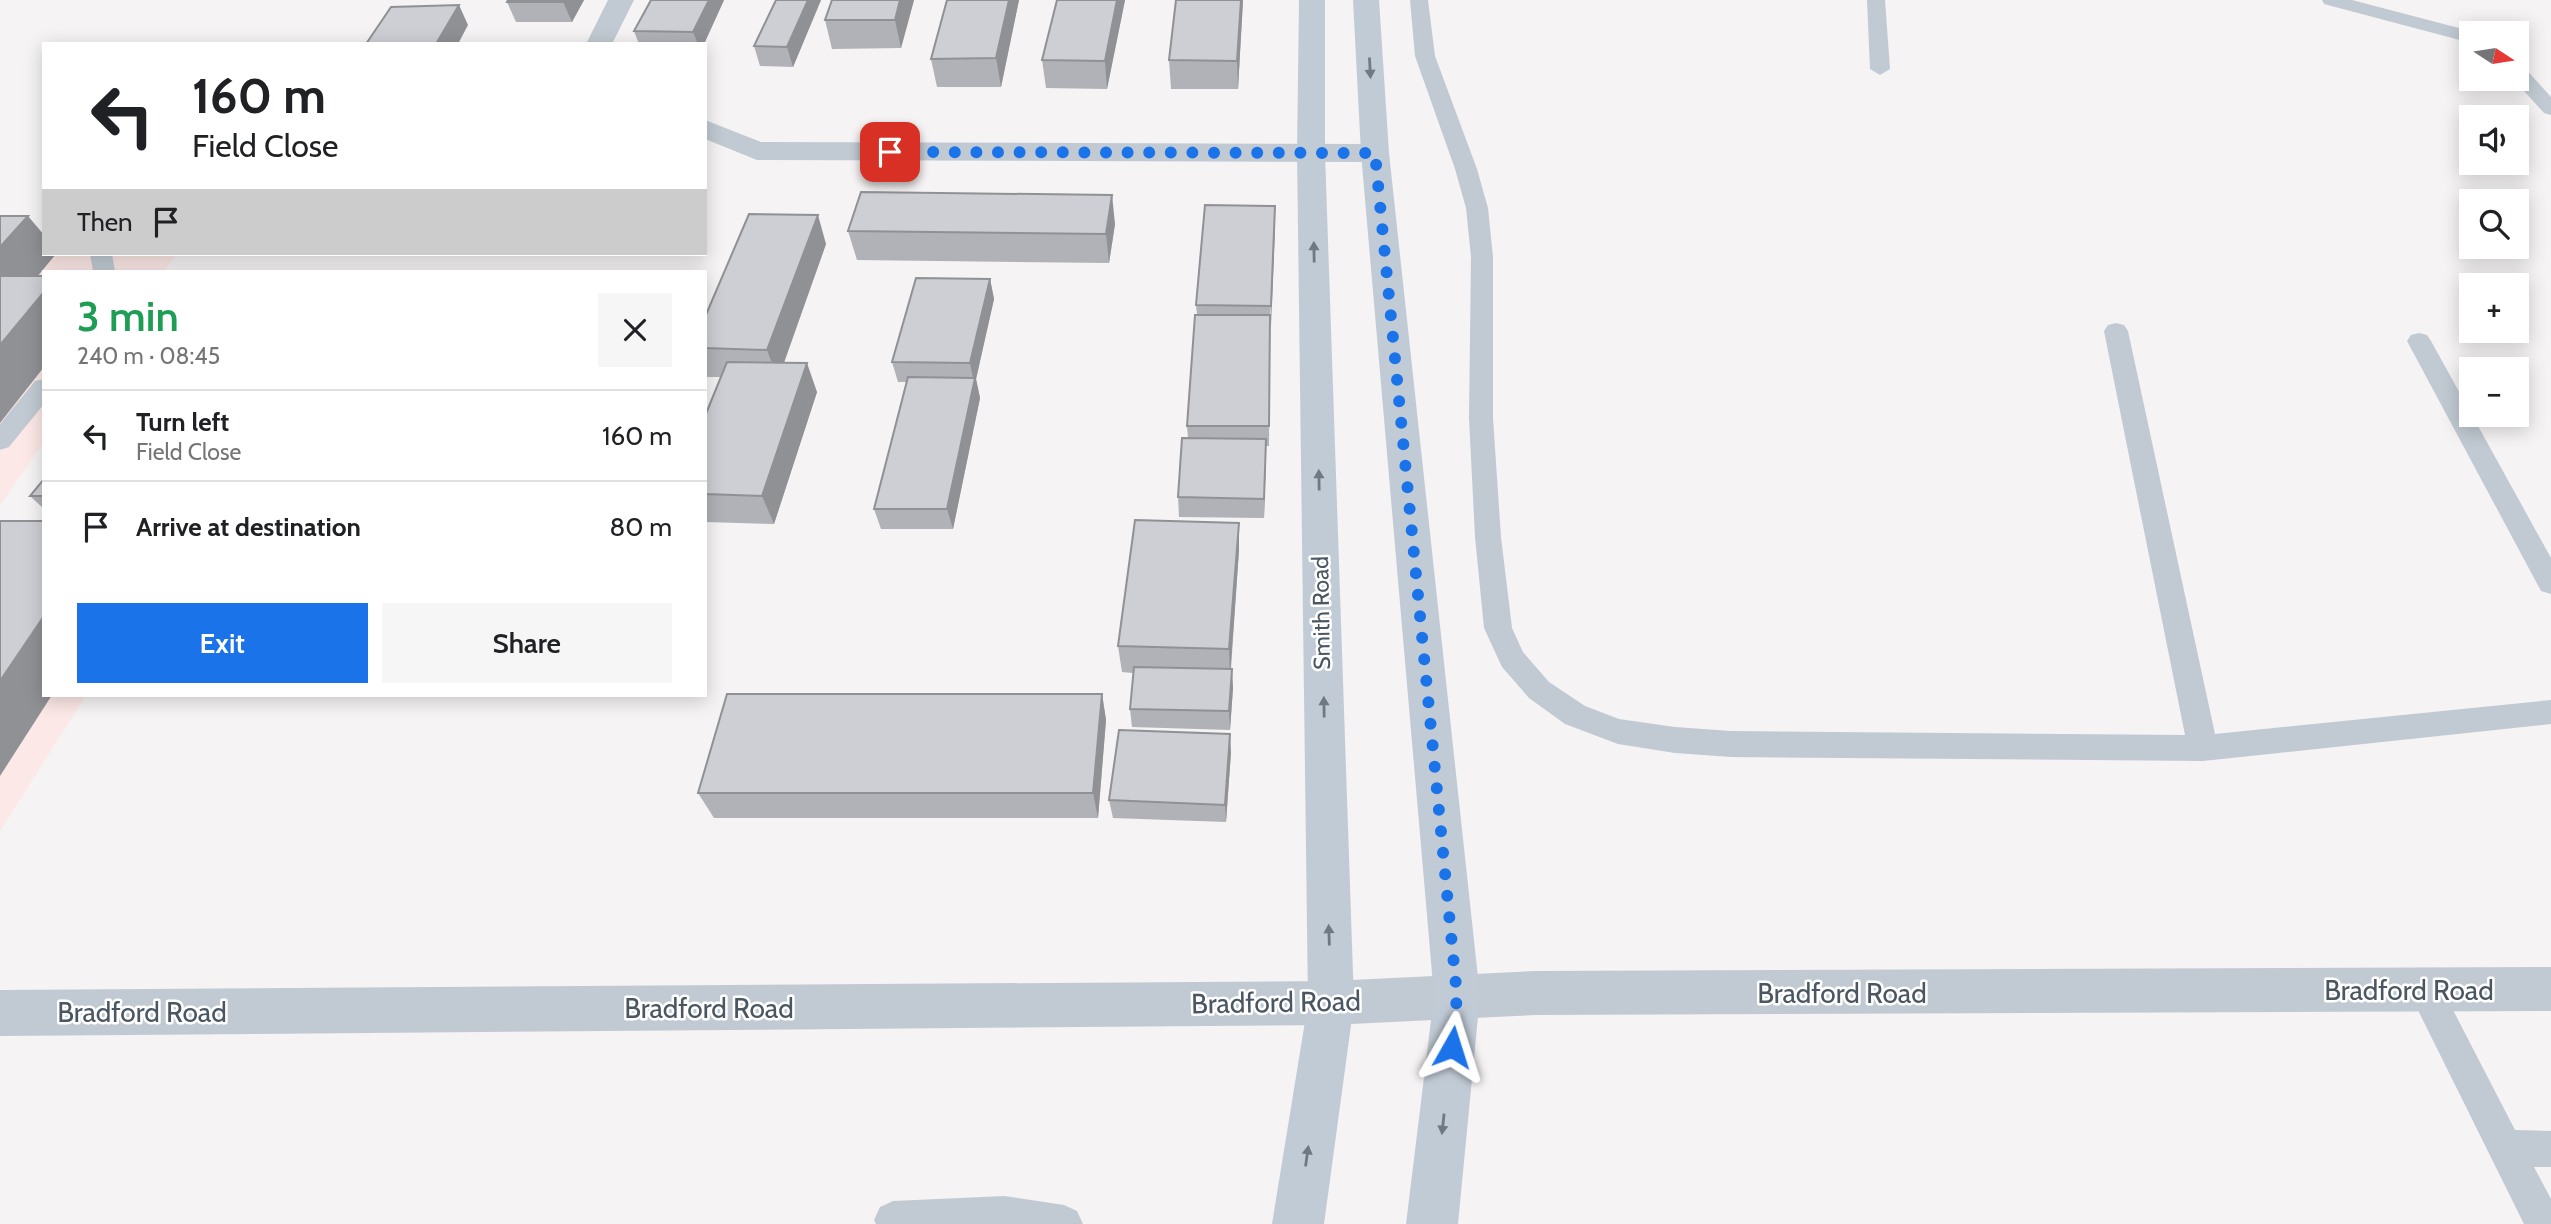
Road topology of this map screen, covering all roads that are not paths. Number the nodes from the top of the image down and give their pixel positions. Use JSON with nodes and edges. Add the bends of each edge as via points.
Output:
{"nodes":[{"id":1,"x":621,"y":0,"type":"edge"},
{"id":2,"x":1312,"y":0,"type":"edge"},
{"id":3,"x":1366,"y":0,"type":"edge"},
{"id":4,"x":1419,"y":0,"type":"edge"},
{"id":5,"x":1876,"y":0,"type":"edge"},
{"id":6,"x":2331,"y":0,"type":"edge"},
{"id":7,"x":2459,"y":34,"type":"edge"},
{"id":8,"x":600,"y":42,"type":"edge"},
{"id":9,"x":1880,"y":69,"type":"dead end"},
{"id":10,"x":2529,"y":84,"type":"edge"},
{"id":11,"x":2551,"y":109,"type":"edge"},
{"id":12,"x":707,"y":129,"type":"edge"},
{"id":13,"x":1311,"y":153,"type":"junction"},
{"id":14,"x":1375,"y":153,"type":"junction"},
{"id":15,"x":2116,"y":331,"type":"dead end"},
{"id":16,"x":2419,"y":341,"type":"dead end"},
{"id":17,"x":42,"y":389,"type":"edge"},
{"id":18,"x":0,"y":441,"type":"edge"},
{"id":19,"x":2551,"y":583,"type":"edge"},
{"id":20,"x":2551,"y":712,"type":"edge"},
{"id":21,"x":2203,"y":748,"type":"junction"},
{"id":22,"x":2551,"y":989,"type":"edge"},
{"id":23,"x":2425,"y":990,"type":"junction"},
{"id":24,"x":1457,"y":996,"type":"junction"},
{"id":25,"x":1331,"y":1003,"type":"junction"},
{"id":26,"x":0,"y":1013,"type":"edge"},
{"id":27,"x":2507,"y":1148,"type":"junction"},
{"id":28,"x":2551,"y":1149,"type":"edge"},
{"id":29,"x":893,"y":1220,"type":"dead end"},
{"id":30,"x":1064,"y":1224,"type":"edge"},
{"id":31,"x":1298,"y":1224,"type":"edge"},
{"id":32,"x":1433,"y":1224,"type":"edge"},
{"id":33,"x":2544,"y":1224,"type":"edge"}],
"edges":[{"from":1,"to":8,"type":"street"},
{"from":2,"to":13,"type":"main road","name":"Smith Road"},
{"from":3,"to":14,"type":"main road","one_way":true},
{"from":4,"to":21,"type":"lane","via":[[1425,56],[1476,208],[1482,257],[1481,418],[1498,628],[1512,659],[1539,690],[1575,715],[1618,730],[1675,740]]},
{"from":5,"to":9,"type":"lane"},
{"from":6,"to":7,"type":"lane"},
{"from":10,"to":11,"type":"lane"},
{"from":12,"to":13,"type":"street","via":[[757,151]]},
{"from":13,"to":14,"type":"street"},
{"from":25,"to":13,"type":"main road","name":"Smith Road","one_way":true},
{"from":14,"to":24,"type":"main road"},
{"from":15,"to":21,"type":"lane"},
{"from":16,"to":19,"type":"lane"},
{"from":17,"to":18,"type":"lane"},
{"from":20,"to":21,"type":"lane"},
{"from":22,"to":23,"type":"street","name":"Bradford Road"},
{"from":23,"to":24,"type":"street","name":"Bradford Road"},
{"from":23,"to":27,"type":"lane"},
{"from":24,"to":25,"type":"street","name":"Bradford Road"},
{"from":24,"to":32,"type":"main road","one_way":true},
{"from":25,"to":26,"type":"street","name":"Bradford Road"},
{"from":31,"to":25,"type":"main road","name":"Smith Road","one_way":true},
{"from":27,"to":28,"type":"lane"},
{"from":27,"to":33,"type":"lane"},
{"from":29,"to":30,"type":"lane","via":[[1004,1215]]}]}
